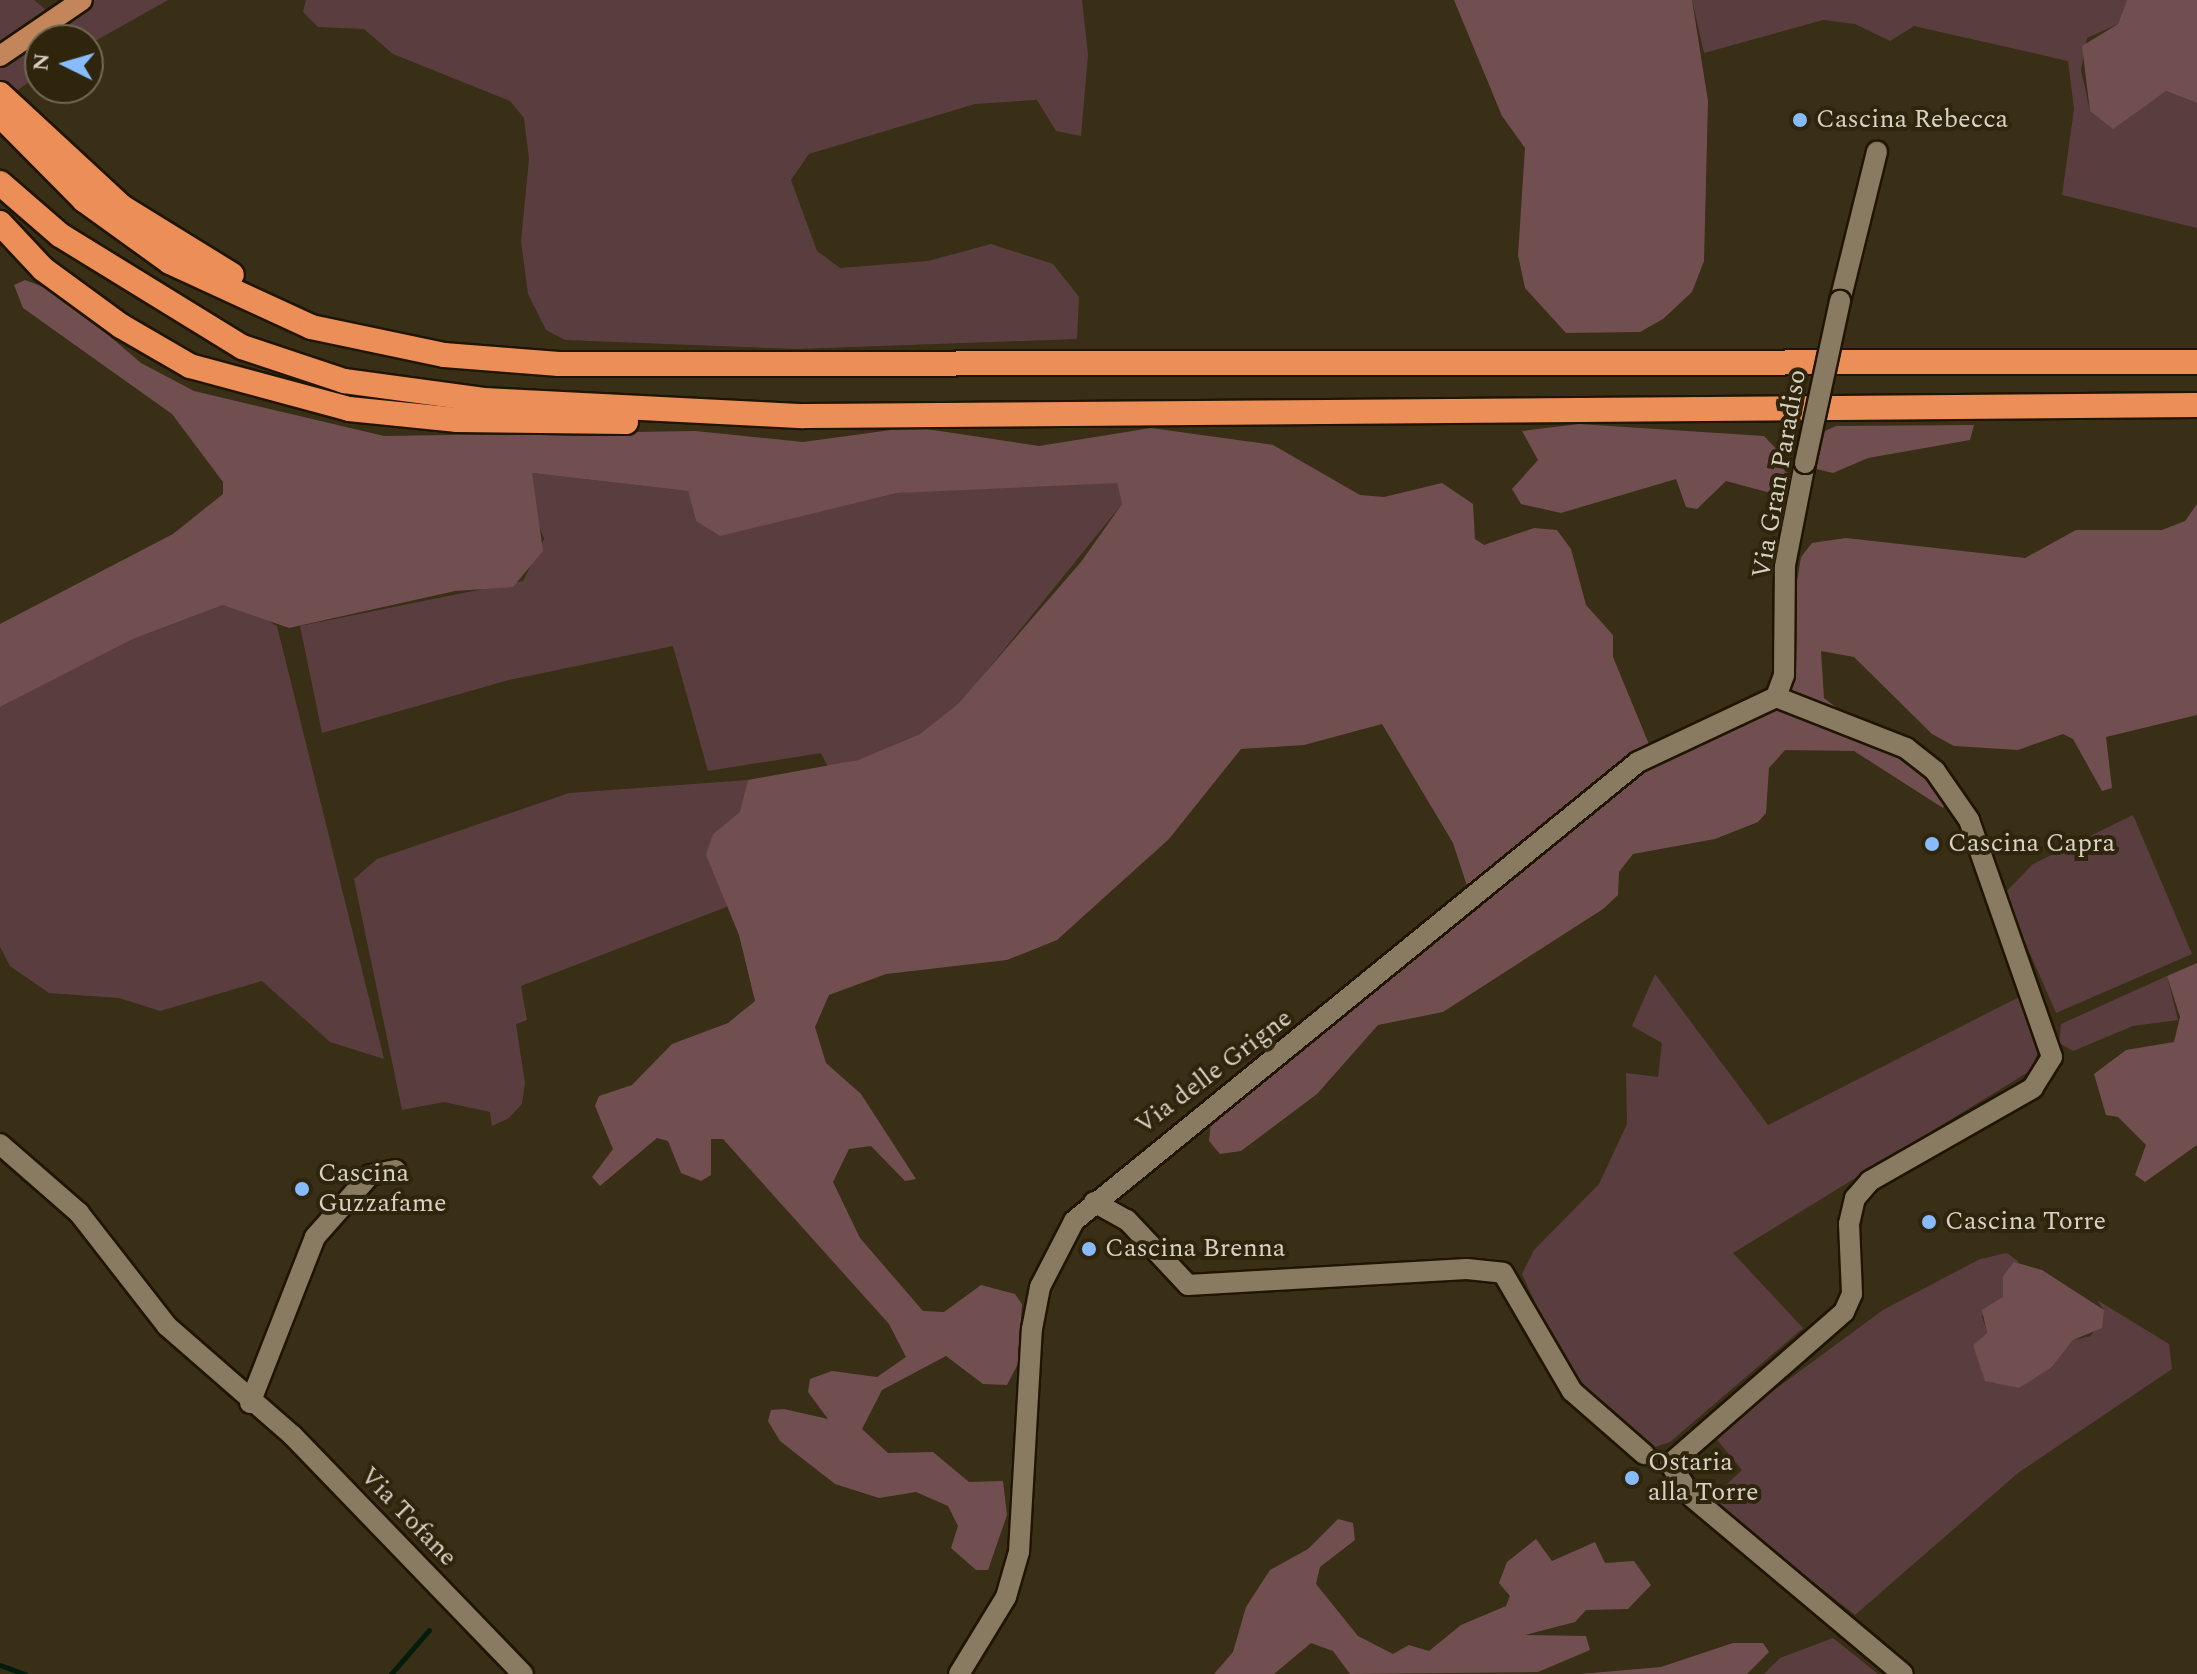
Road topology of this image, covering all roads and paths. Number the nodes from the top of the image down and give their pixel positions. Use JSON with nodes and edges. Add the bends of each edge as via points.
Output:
{"nodes":[{"id":1,"x":82,"y":0,"type":"edge"},
{"id":2,"x":0,"y":56,"type":"edge"},
{"id":3,"x":0,"y":94,"type":"edge"},
{"id":4,"x":0,"y":115,"type":"edge"},
{"id":5,"x":1877,"y":151,"type":"dead end"},
{"id":6,"x":0,"y":183,"type":"edge"},
{"id":7,"x":0,"y":223,"type":"edge"},
{"id":8,"x":444,"y":355,"type":"junction"},
{"id":9,"x":2197,"y":362,"type":"edge"},
{"id":10,"x":2197,"y":405,"type":"edge"},
{"id":11,"x":804,"y":416,"type":"junction"},
{"id":12,"x":1776,"y":697,"type":"junction"},
{"id":13,"x":0,"y":1144,"type":"edge"},
{"id":14,"x":396,"y":1170,"type":"dead end"},
{"id":15,"x":1094,"y":1202,"type":"junction"},
{"id":16,"x":250,"y":1403,"type":"junction"},
{"id":17,"x":1644,"y":1454,"type":"dead end"},
{"id":18,"x":523,"y":1674,"type":"edge"},
{"id":19,"x":959,"y":1674,"type":"edge"},
{"id":20,"x":1903,"y":1674,"type":"edge"}],
"edges":[{"from":1,"to":2,"type":"main road"},
{"from":3,"to":8,"type":"highway","via":[[122,207],[201,259],[312,311]]},
{"from":4,"to":8,"type":"highway","via":[[84,200],[170,262],[311,327]]},
{"from":5,"to":12,"type":"street","name":"Via Gran Paradiso","bridge":true,"via":[[1785,565],[1784,675]]},
{"from":6,"to":11,"type":"highway","via":[[108,268],[242,347],[293,366],[484,400]]},
{"from":7,"to":11,"type":"highway","via":[[43,269],[121,326],[190,366],[280,393],[457,420]]},
{"from":8,"to":9,"type":"highway","via":[[559,364]]},
{"from":10,"to":11,"type":"highway"},
{"from":12,"to":15,"type":"street","name":"Via delle Grigne","via":[[1638,762]]},
{"from":12,"to":20,"type":"street","via":[[1906,748],[1935,771],[1969,820],[2052,1057],[2033,1088],[1870,1181],[1855,1198],[1849,1224],[1852,1294],[1844,1312],[1670,1464],[1692,1497]]},
{"from":13,"to":16,"type":"street","name":"Via Tofane","via":[[70,1205],[167,1326]]},
{"from":14,"to":16,"type":"street","via":[[370,1175],[315,1237]]},
{"from":15,"to":17,"type":"street","via":[[1127,1220],[1188,1285],[1467,1269],[1503,1273],[1572,1391]]},
{"from":15,"to":19,"type":"street","name":"Via delle Grigne","via":[[1074,1221],[1040,1287],[1019,1552],[1006,1597]]},
{"from":16,"to":18,"type":"street","name":"Via Tofane","via":[[293,1436]]}]}
